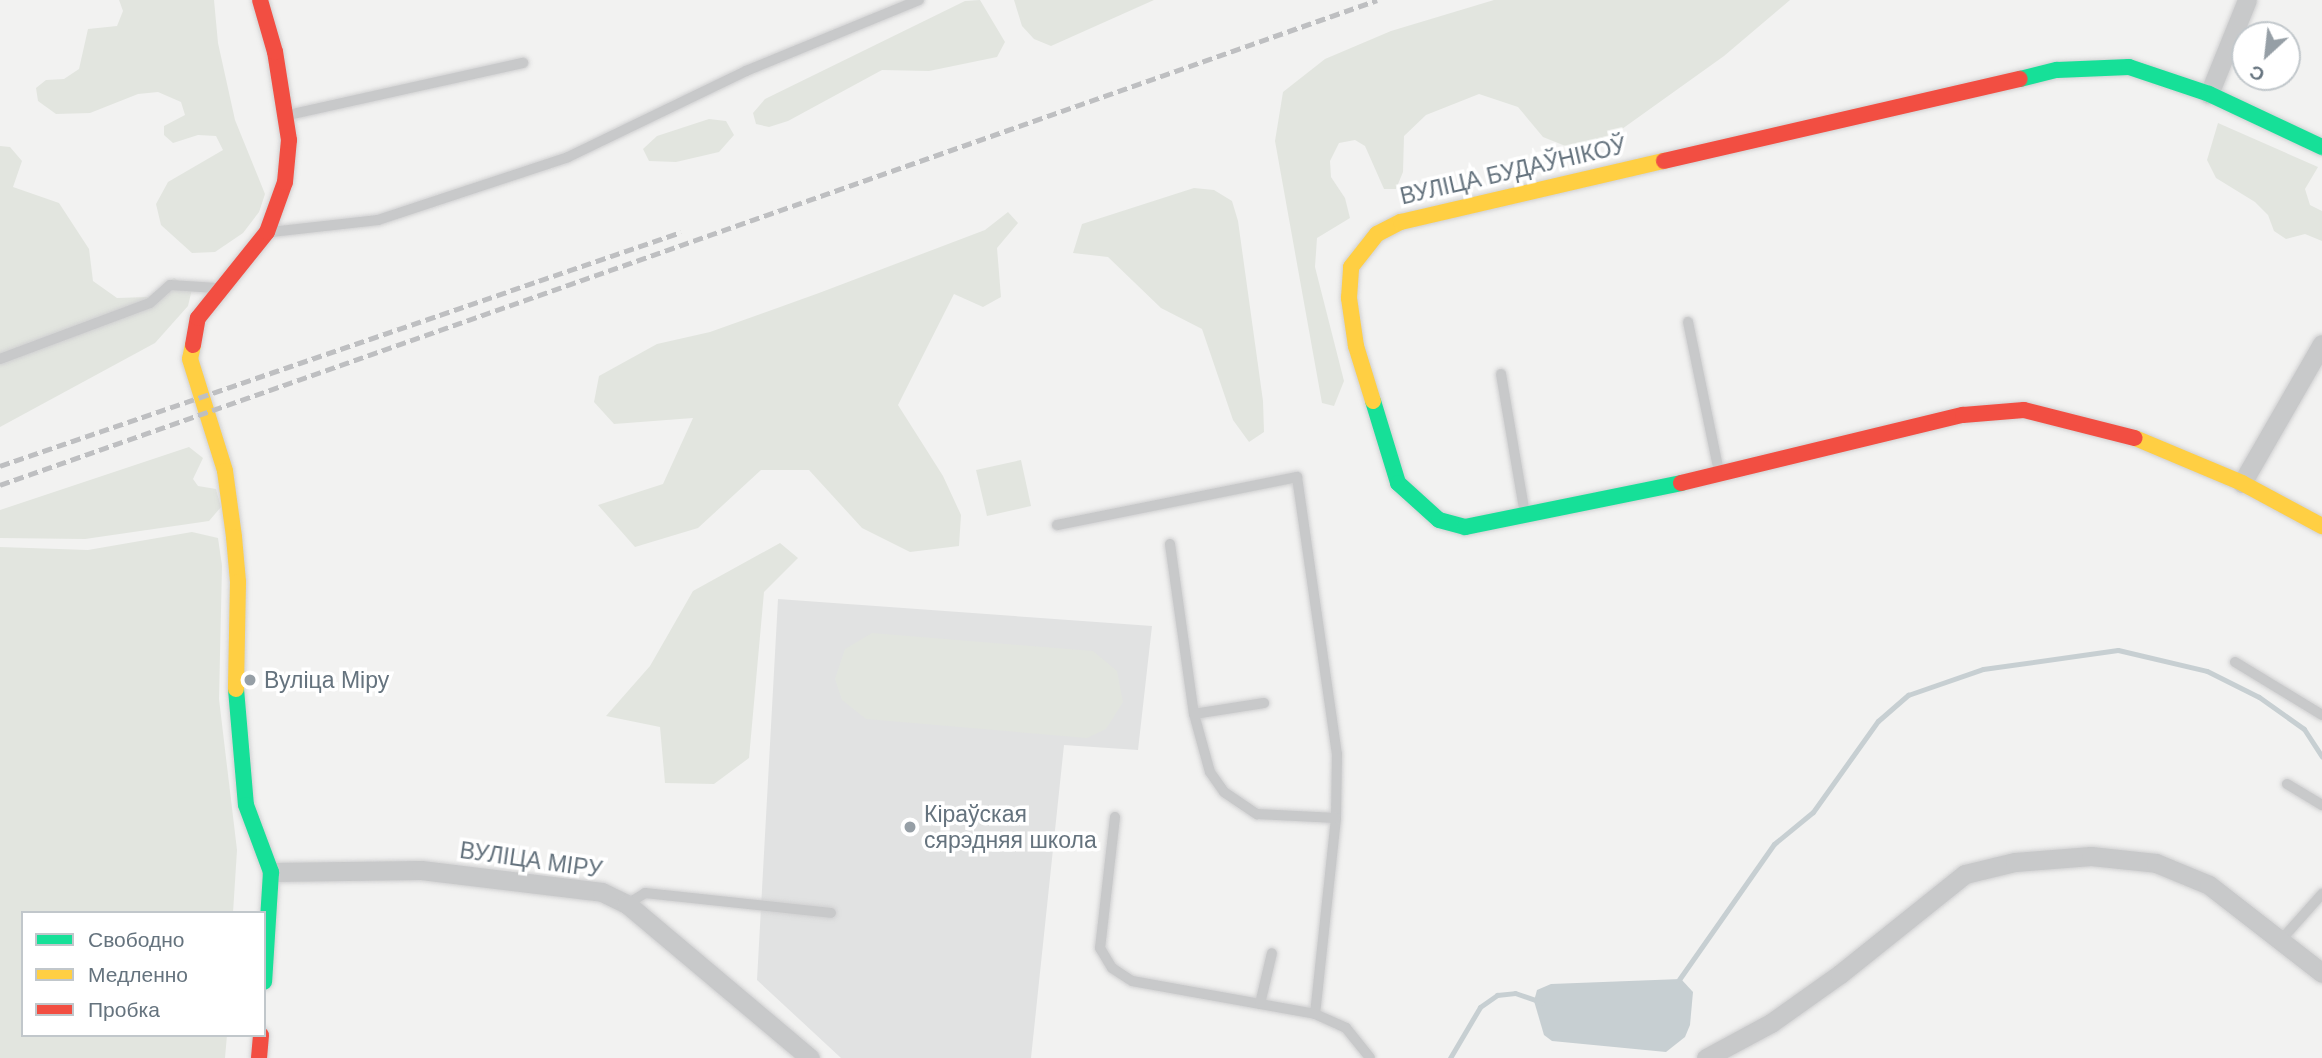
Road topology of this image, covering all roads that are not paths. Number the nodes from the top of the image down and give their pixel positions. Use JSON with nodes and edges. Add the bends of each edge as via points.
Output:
{"nodes":[{"id":1,"x":260,"y":0,"type":"edge"},
{"id":2,"x":919,"y":0,"type":"edge"},
{"id":3,"x":2246,"y":0,"type":"edge"},
{"id":4,"x":523,"y":63,"type":"dead end"},
{"id":5,"x":2209,"y":94,"type":"junction"},
{"id":6,"x":285,"y":116,"type":"junction"},
{"id":7,"x":2322,"y":147,"type":"edge"},
{"id":8,"x":267,"y":232,"type":"junction"},
{"id":9,"x":219,"y":288,"type":"junction"},
{"id":10,"x":1688,"y":322,"type":"dead end"},
{"id":11,"x":2322,"y":344,"type":"edge"},
{"id":12,"x":0,"y":359,"type":"edge"},
{"id":13,"x":1501,"y":374,"type":"dead end"},
{"id":14,"x":1719,"y":472,"type":"junction"},
{"id":15,"x":2242,"y":483,"type":"junction"},
{"id":16,"x":1525,"y":519,"type":"junction"},
{"id":17,"x":1057,"y":524,"type":"dead end"},
{"id":18,"x":2322,"y":526,"type":"edge"},
{"id":19,"x":1170,"y":544,"type":"dead end"},
{"id":20,"x":2235,"y":662,"type":"dead end"},
{"id":21,"x":1264,"y":703,"type":"dead end"},
{"id":22,"x":1194,"y":715,"type":"junction"},
{"id":23,"x":2322,"y":715,"type":"edge"},
{"id":24,"x":2287,"y":784,"type":"dead end"},
{"id":25,"x":2322,"y":805,"type":"edge"},
{"id":26,"x":1115,"y":817,"type":"dead end"},
{"id":27,"x":1336,"y":818,"type":"junction"},
{"id":28,"x":271,"y":872,"type":"junction"},
{"id":29,"x":2322,"y":894,"type":"edge"},
{"id":30,"x":627,"y":904,"type":"junction"},
{"id":31,"x":831,"y":913,"type":"dead end"},
{"id":32,"x":2281,"y":940,"type":"junction"},
{"id":33,"x":266,"y":951,"type":"edge"},
{"id":34,"x":1272,"y":953,"type":"dead end"},
{"id":35,"x":2322,"y":974,"type":"edge"},
{"id":36,"x":1260,"y":1004,"type":"junction"},
{"id":37,"x":1315,"y":1014,"type":"junction"},
{"id":38,"x":261,"y":1037,"type":"edge"},
{"id":39,"x":259,"y":1058,"type":"edge"},
{"id":40,"x":810,"y":1058,"type":"edge"},
{"id":41,"x":1370,"y":1058,"type":"edge"},
{"id":42,"x":1706,"y":1058,"type":"edge"}],
"edges":[{"from":1,"to":6,"type":"street","via":[[275,52]]},
{"from":2,"to":8,"type":"lane","via":[[746,71],[568,157],[378,220]]},
{"from":3,"to":5,"type":"street"},
{"from":4,"to":6,"type":"lane"},
{"from":5,"to":7,"type":"street","name":"ВУЛІЦА БУДАЎНІКОЎ"},
{"from":5,"to":16,"type":"street","name":"ВУЛІЦА БУДАЎНІКОЎ","via":[[2129,67],[2057,70],[1401,222],[1377,234],[1351,268],[1349,298],[1356,346],[1398,483],[1439,520],[1465,527]]},
{"from":6,"to":8,"type":"street","via":[[289,140],[285,181]]},
{"from":8,"to":9,"type":"street"},
{"from":9,"to":12,"type":"lane","via":[[170,285],[150,303]]},
{"from":9,"to":28,"type":"street","via":[[198,318],[190,359],[225,471],[238,582],[235,722],[246,805]]},
{"from":10,"to":14,"type":"lane"},
{"from":11,"to":15,"type":"street"},
{"from":13,"to":16,"type":"lane"},
{"from":14,"to":15,"type":"street","name":"ВУЛІЦА БУДАЎНІКОЎ","via":[[1964,415],[2024,410],[2116,430]]},
{"from":14,"to":16,"type":"street","name":"ВУЛІЦА БУДАЎНІКОЎ"},
{"from":15,"to":18,"type":"street","name":"ВУЛІЦА БУДАЎНІКОЎ"},
{"from":17,"to":27,"type":"lane","via":[[1297,477],[1337,754]]},
{"from":19,"to":22,"type":"lane"},
{"from":20,"to":23,"type":"lane"},
{"from":21,"to":22,"type":"lane"},
{"from":22,"to":27,"type":"lane","via":[[1210,772],[1241,806],[1274,818]]},
{"from":24,"to":25,"type":"lane"},
{"from":26,"to":36,"type":"lane","via":[[1100,948],[1112,968],[1132,981]]},
{"from":27,"to":37,"type":"lane"},
{"from":28,"to":30,"type":"street","name":"ВУЛІЦА МІРУ","via":[[435,871],[556,883],[601,892]]},
{"from":28,"to":33,"type":"street"},
{"from":29,"to":32,"type":"lane"},
{"from":30,"to":31,"type":"lane","via":[[645,893]]},
{"from":30,"to":40,"type":"street","name":"ВУЛІЦА МІРУ"},
{"from":32,"to":35,"type":"street"},
{"from":32,"to":42,"type":"street","via":[[2209,885],[2156,863],[2091,856],[2015,862],[1965,874],[1840,974],[1771,1023]]},
{"from":34,"to":36,"type":"lane"},
{"from":36,"to":37,"type":"lane"},
{"from":37,"to":41,"type":"lane","via":[[1346,1028]]},
{"from":38,"to":39,"type":"street"}]}
